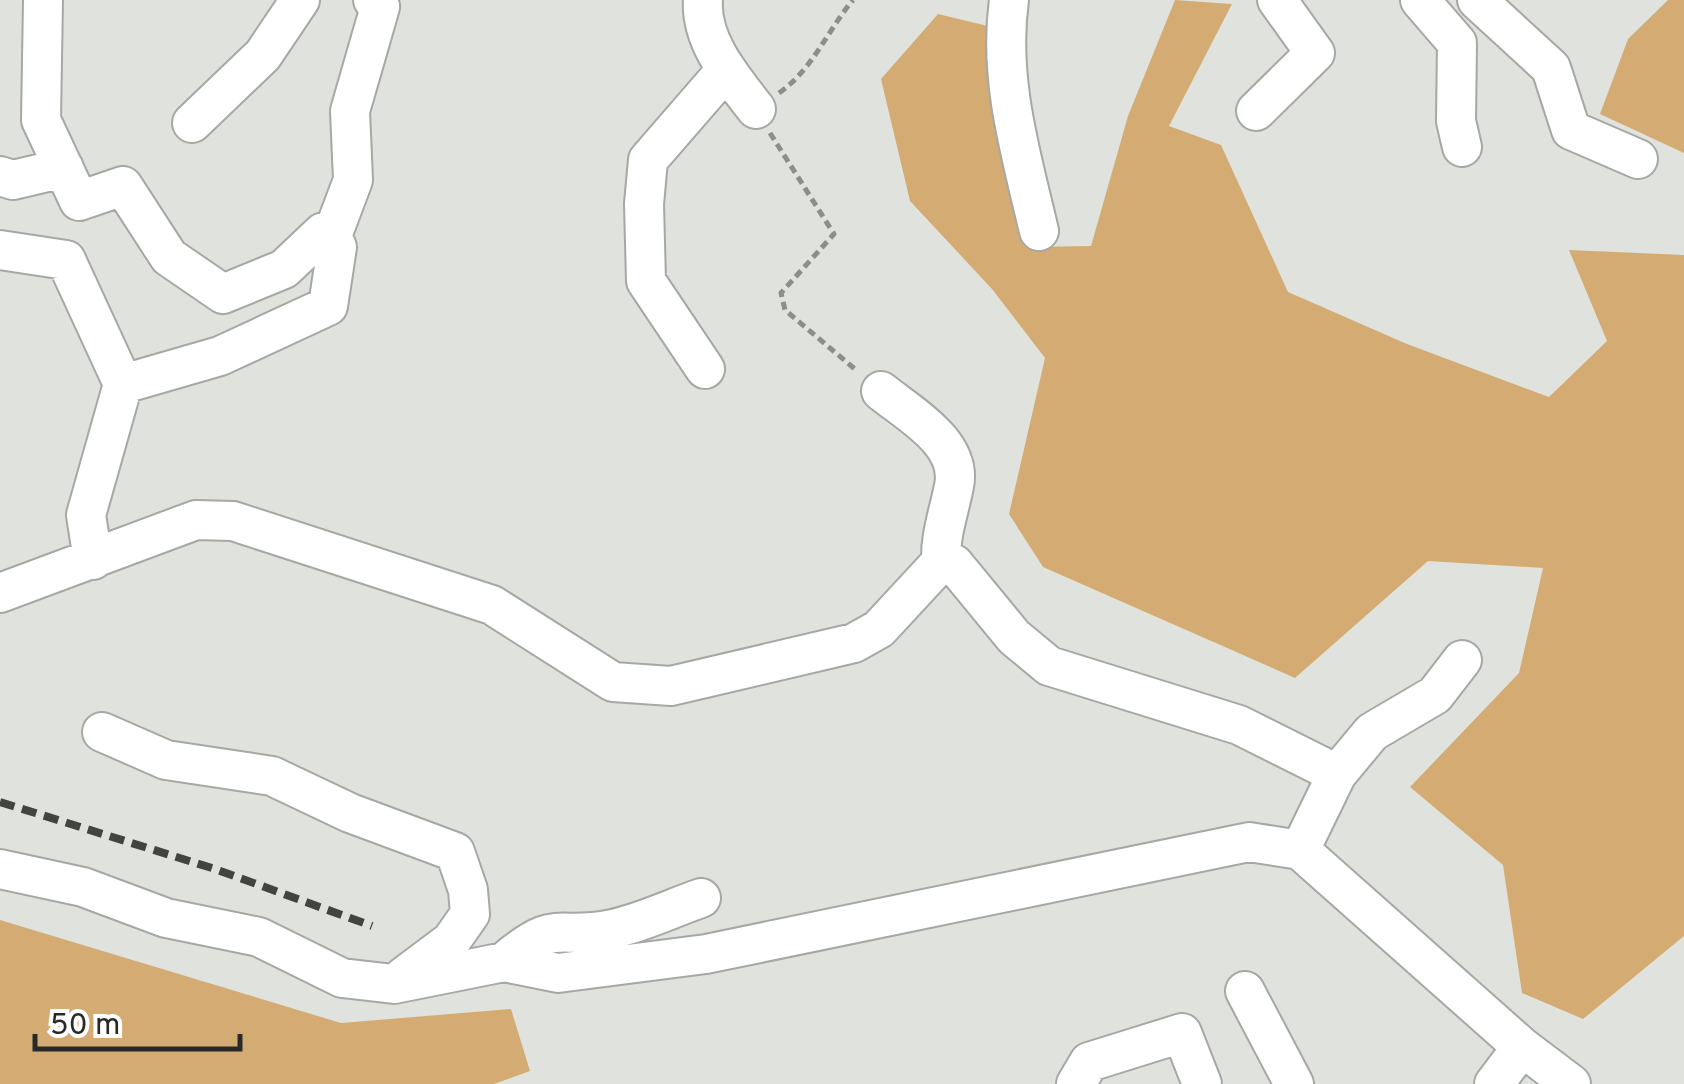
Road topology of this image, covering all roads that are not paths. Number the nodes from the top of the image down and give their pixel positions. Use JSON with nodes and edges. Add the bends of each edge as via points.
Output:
{"nodes":[{"id":1,"x":42,"y":0,"type":"edge"},
{"id":2,"x":300,"y":0,"type":"edge"},
{"id":3,"x":373,"y":0,"type":"edge"},
{"id":4,"x":702,"y":0,"type":"edge"},
{"id":5,"x":1010,"y":0,"type":"edge"},
{"id":6,"x":1277,"y":0,"type":"edge"},
{"id":7,"x":1420,"y":0,"type":"edge"},
{"id":8,"x":1476,"y":0,"type":"edge"},
{"id":9,"x":726,"y":70,"type":"junction"},
{"id":10,"x":756,"y":109,"type":"road end"},
{"id":11,"x":1256,"y":111,"type":"dead end"},
{"id":12,"x":192,"y":123,"type":"dead end"},
{"id":13,"x":1462,"y":147,"type":"dead end"},
{"id":14,"x":1638,"y":159,"type":"dead end"},
{"id":15,"x":64,"y":168,"type":"junction"},
{"id":16,"x":0,"y":176,"type":"edge"},
{"id":17,"x":1040,"y":231,"type":"dead end"},
{"id":18,"x":332,"y":236,"type":"junction"},
{"id":19,"x":0,"y":250,"type":"edge"},
{"id":20,"x":705,"y":368,"type":"dead end"},
{"id":21,"x":123,"y":384,"type":"junction"},
{"id":22,"x":882,"y":392,"type":"road end"},
{"id":23,"x":93,"y":560,"type":"junction"},
{"id":24,"x":941,"y":562,"type":"junction"},
{"id":25,"x":0,"y":592,"type":"edge"},
{"id":26,"x":1462,"y":660,"type":"dead end"},
{"id":27,"x":102,"y":732,"type":"dead end"},
{"id":28,"x":1337,"y":774,"type":"junction"},
{"id":29,"x":1300,"y":850,"type":"junction"},
{"id":30,"x":4,"y":875,"type":"edge"},
{"id":31,"x":701,"y":898,"type":"dead end"},
{"id":32,"x":504,"y":962,"type":"junction"},
{"id":33,"x":394,"y":984,"type":"junction"},
{"id":34,"x":1245,"y":991,"type":"dead end"},
{"id":35,"x":1522,"y":1047,"type":"junction"},
{"id":36,"x":1076,"y":1084,"type":"edge"},
{"id":37,"x":1202,"y":1084,"type":"edge"},
{"id":38,"x":1294,"y":1084,"type":"edge"},
{"id":39,"x":1494,"y":1084,"type":"edge"},
{"id":40,"x":1571,"y":1084,"type":"edge"}],
"edges":[{"from":1,"to":15,"type":"street","via":[[41,120]]},
{"from":2,"to":12,"type":"street","via":[[262,55]]},
{"from":3,"to":18,"type":"street","via":[[380,7],[350,111],[352,180]]},
{"from":4,"to":9,"type":"street"},
{"from":5,"to":17,"type":"street","via":[[1004,33],[1009,102]]},
{"from":6,"to":11,"type":"street","via":[[1315,52]]},
{"from":7,"to":13,"type":"street","via":[[1457,43]]},
{"from":8,"to":14,"type":"street","via":[[1551,68],[1570,130]]},
{"from":9,"to":10,"type":"street"},
{"from":9,"to":20,"type":"street","via":[[648,160],[644,204],[646,281]]},
{"from":15,"to":16,"type":"street","via":[[13,180]]},
{"from":15,"to":18,"type":"street","via":[[80,200],[123,186],[169,257],[223,294],[284,269],[322,232]]},
{"from":18,"to":21,"type":"street","via":[[337,247],[328,306],[220,356]]},
{"from":19,"to":21,"type":"street","via":[[66,260]]},
{"from":21,"to":23,"type":"street","via":[[86,515]]},
{"from":22,"to":24,"type":"street","via":[[951,456],[956,480]]},
{"from":23,"to":24,"type":"street","via":[[196,520],[234,521],[492,604],[613,682],[672,686],[854,643],[879,630]]},
{"from":23,"to":25,"type":"street"},
{"from":24,"to":28,"type":"street","via":[[954,564],[1014,636],[1049,666],[1238,726]]},
{"from":26,"to":28,"type":"street","via":[[1436,695],[1372,732]]},
{"from":27,"to":33,"type":"street","via":[[166,760],[272,776],[350,814],[455,852],[470,914],[451,941]]},
{"from":28,"to":29,"type":"street"},
{"from":29,"to":32,"type":"street","via":[[1249,842],[706,954],[558,973]]},
{"from":29,"to":35,"type":"street"},
{"from":30,"to":33,"type":"street","via":[[84,887],[166,918],[259,937],[342,978]]},
{"from":31,"to":32,"type":"street","via":[[613,929],[534,936]]},
{"from":32,"to":33,"type":"street"},
{"from":34,"to":38,"type":"street"},
{"from":35,"to":39,"type":"street"},
{"from":35,"to":40,"type":"street"},
{"from":36,"to":37,"type":"street","via":[[1089,1062],[1182,1033]]}]}
